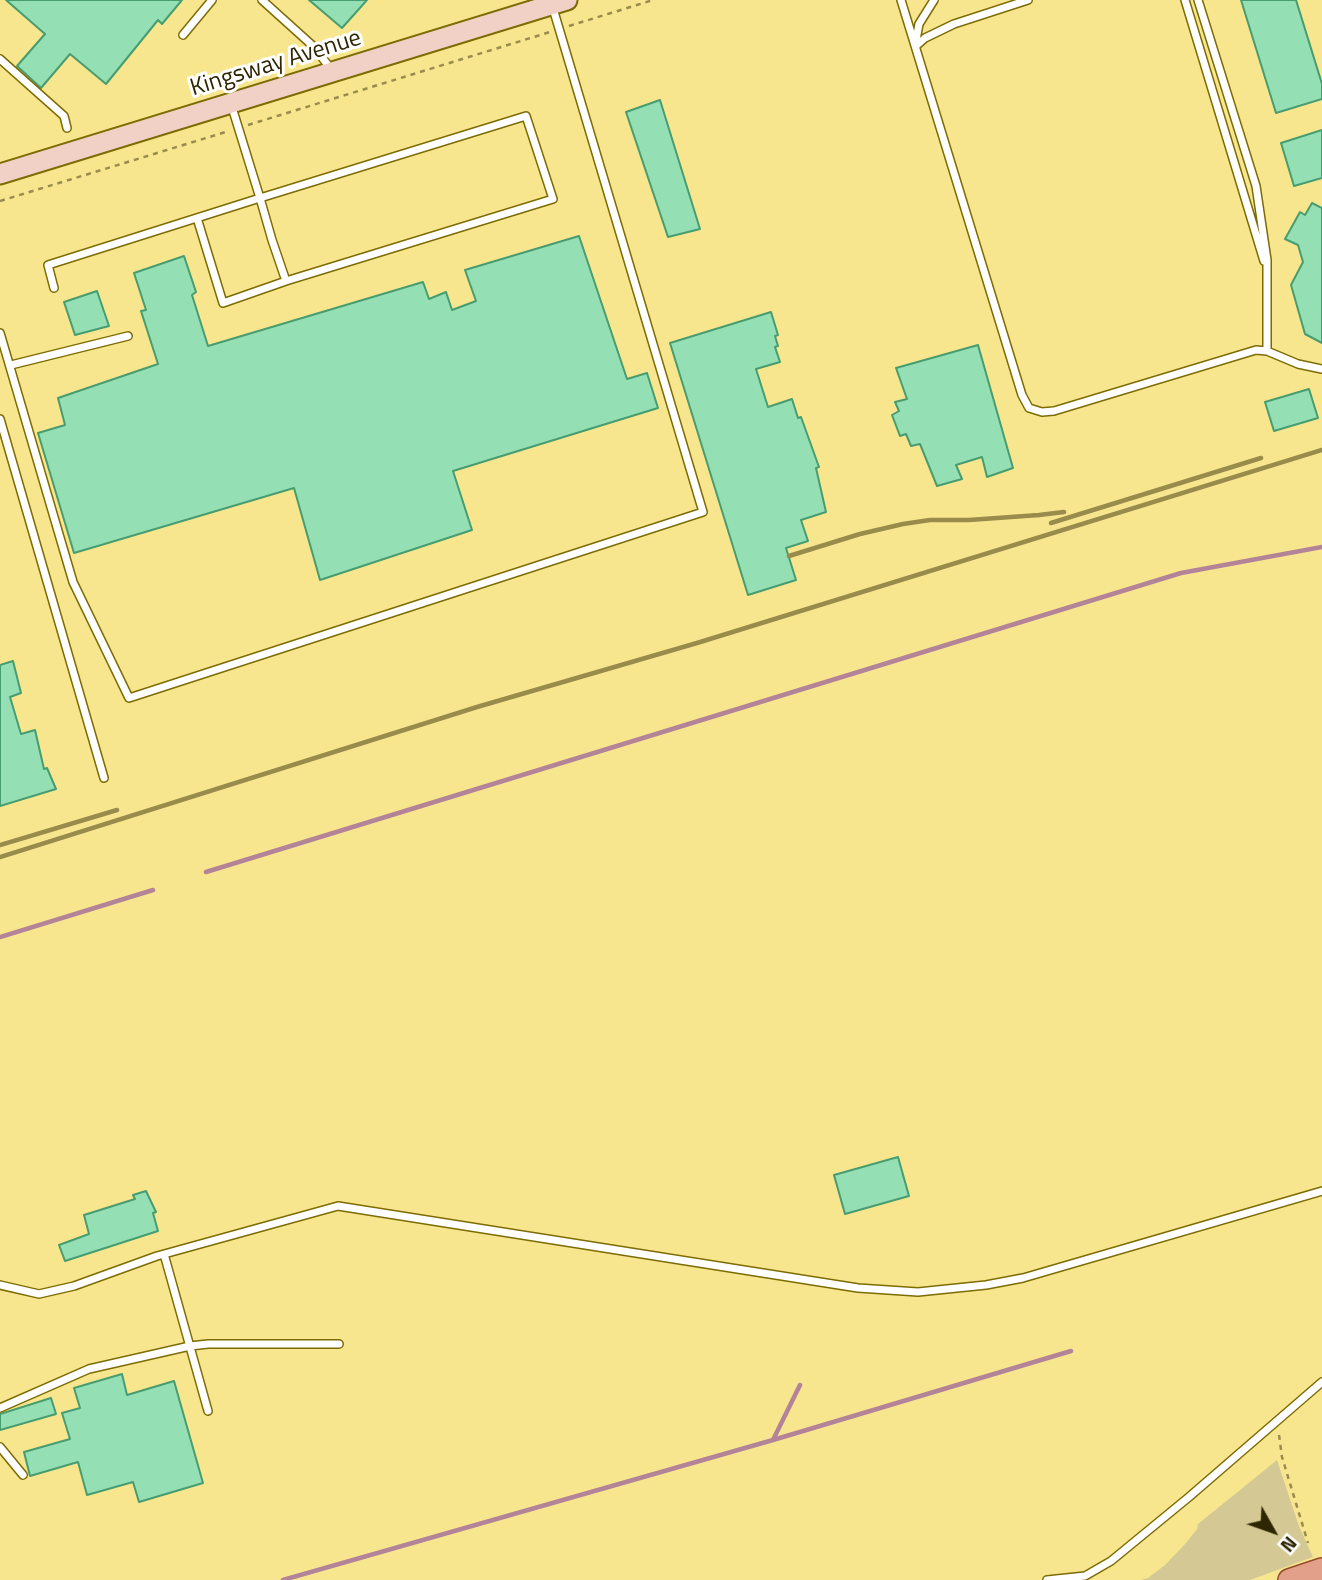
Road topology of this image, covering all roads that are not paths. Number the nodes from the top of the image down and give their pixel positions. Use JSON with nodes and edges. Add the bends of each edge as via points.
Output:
{"nodes":[{"id":1,"x":212,"y":0,"type":"edge"},
{"id":2,"x":262,"y":0,"type":"edge"},
{"id":3,"x":901,"y":0,"type":"edge"},
{"id":4,"x":934,"y":0,"type":"edge"},
{"id":5,"x":1028,"y":0,"type":"edge"},
{"id":6,"x":1184,"y":0,"type":"edge"},
{"id":7,"x":1198,"y":0,"type":"edge"},
{"id":8,"x":559,"y":2,"type":"edge"},
{"id":9,"x":183,"y":35,"type":"dead end"},
{"id":10,"x":916,"y":46,"type":"junction"},
{"id":11,"x":0,"y":59,"type":"edge"},
{"id":12,"x":334,"y":72,"type":"junction"},
{"id":13,"x":231,"y":104,"type":"junction"},
{"id":14,"x":67,"y":128,"type":"dead end"},
{"id":15,"x":0,"y":174,"type":"edge"},
{"id":16,"x":260,"y":198,"type":"junction"},
{"id":17,"x":197,"y":218,"type":"junction"},
{"id":18,"x":1268,"y":273,"type":"junction"},
{"id":19,"x":286,"y":281,"type":"junction"},
{"id":20,"x":54,"y":288,"type":"dead end"},
{"id":21,"x":0,"y":334,"type":"edge"},
{"id":22,"x":128,"y":336,"type":"dead end"},
{"id":23,"x":1267,"y":351,"type":"junction"},
{"id":24,"x":11,"y":365,"type":"junction"},
{"id":25,"x":1322,"y":369,"type":"edge"},
{"id":26,"x":0,"y":419,"type":"edge"},
{"id":27,"x":104,"y":778,"type":"dead end"},
{"id":28,"x":1322,"y":1191,"type":"edge"},
{"id":29,"x":164,"y":1254,"type":"junction"},
{"id":30,"x":0,"y":1286,"type":"edge"},
{"id":31,"x":339,"y":1344,"type":"dead end"},
{"id":32,"x":190,"y":1346,"type":"junction"},
{"id":33,"x":1322,"y":1382,"type":"edge"},
{"id":34,"x":0,"y":1408,"type":"edge"},
{"id":35,"x":208,"y":1411,"type":"dead end"},
{"id":36,"x":0,"y":1447,"type":"edge"},
{"id":37,"x":23,"y":1475,"type":"dead end"},
{"id":38,"x":1322,"y":1569,"type":"edge"},
{"id":39,"x":1047,"y":1580,"type":"edge"},
{"id":40,"x":1289,"y":1580,"type":"edge"}],
"edges":[{"from":1,"to":9,"type":"lane"},
{"from":2,"to":12,"type":"lane","via":[[313,46]]},
{"from":3,"to":10,"type":"lane"},
{"from":4,"to":10,"type":"lane","via":[[919,24]]},
{"from":5,"to":10,"type":"lane","via":[[954,24]]},
{"from":6,"to":18,"type":"lane"},
{"from":7,"to":18,"type":"lane","via":[[1256,186]]},
{"from":8,"to":12,"type":"main road","name":"Kingsway Avenue"},
{"from":8,"to":24,"type":"lane","via":[[612,209],[703,512],[129,698],[73,582]]},
{"from":10,"to":23,"type":"lane","via":[[1029,408],[1042,412],[1064,408],[1237,354]]},
{"from":11,"to":14,"type":"lane","via":[[64,116]]},
{"from":12,"to":13,"type":"main road","name":"Kingsway Avenue"},
{"from":13,"to":15,"type":"main road","name":"Kingsway Avenue"},
{"from":13,"to":16,"type":"lane"},
{"from":16,"to":17,"type":"lane"},
{"from":16,"to":19,"type":"lane"},
{"from":16,"to":19,"type":"lane","via":[[526,116],[553,199]]},
{"from":17,"to":19,"type":"lane","via":[[223,303]]},
{"from":17,"to":20,"type":"lane","via":[[48,265]]},
{"from":18,"to":23,"type":"lane"},
{"from":21,"to":24,"type":"lane"},
{"from":22,"to":24,"type":"lane"},
{"from":23,"to":25,"type":"lane"},
{"from":26,"to":27,"type":"lane"},
{"from":28,"to":29,"type":"lane","via":[[1023,1278],[918,1292],[858,1288],[338,1206]]},
{"from":29,"to":30,"type":"lane","via":[[39,1294]]},
{"from":29,"to":32,"type":"lane"},
{"from":31,"to":32,"type":"lane"},
{"from":32,"to":34,"type":"lane","via":[[89,1369]]},
{"from":32,"to":35,"type":"lane"},
{"from":33,"to":39,"type":"lane","via":[[1097,1570],[1082,1577]]},
{"from":36,"to":37,"type":"lane"},
{"from":38,"to":40,"type":"main road"}]}
